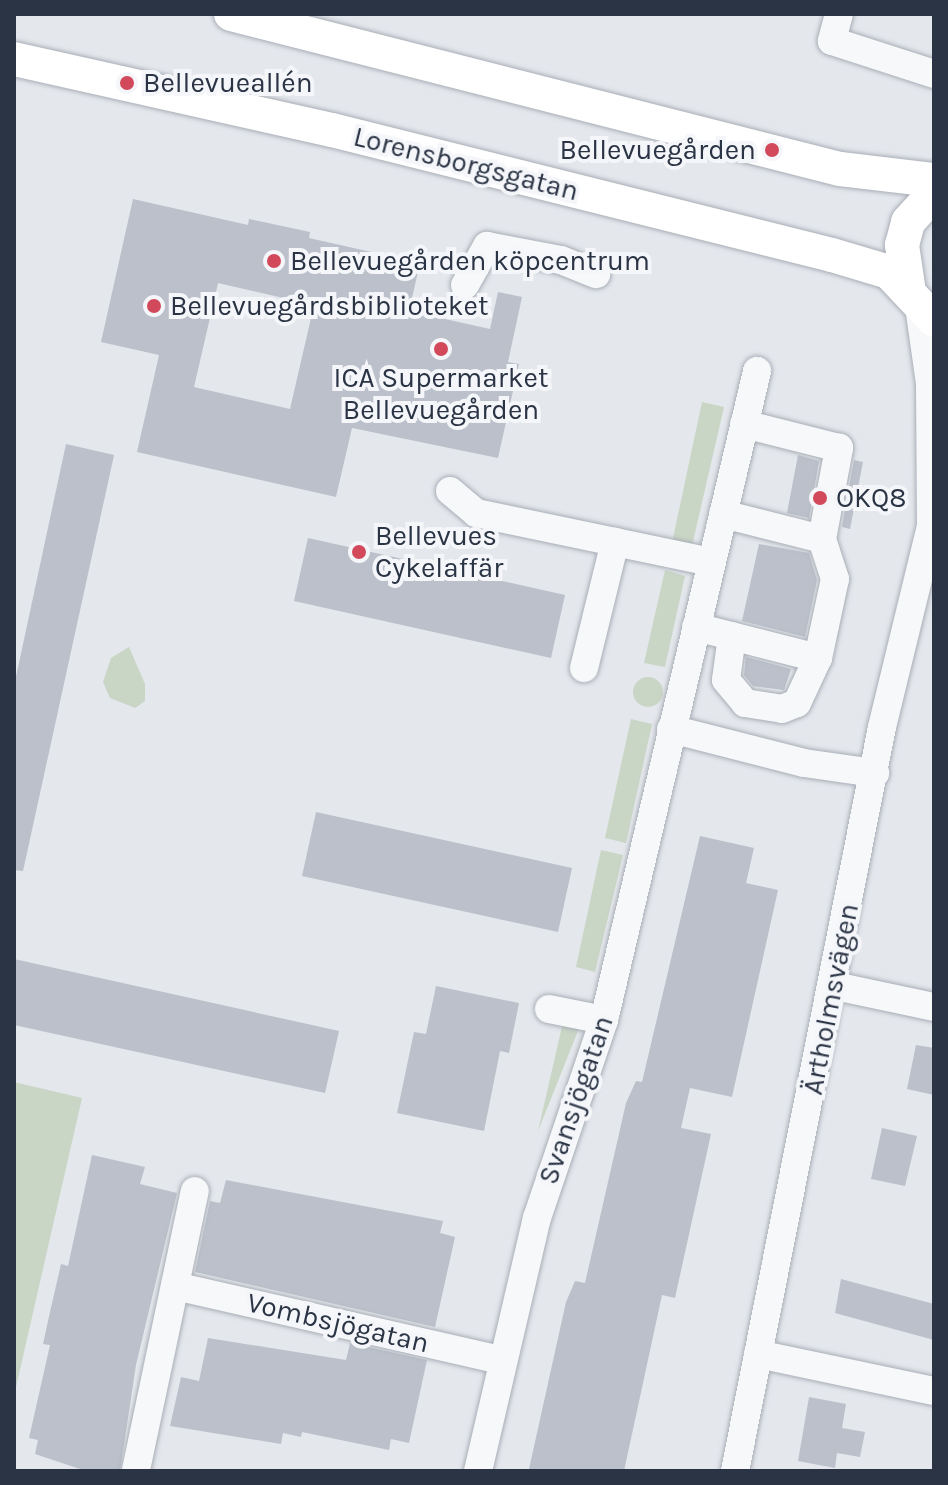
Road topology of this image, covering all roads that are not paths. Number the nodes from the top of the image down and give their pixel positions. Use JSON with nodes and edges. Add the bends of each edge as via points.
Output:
{"nodes":[{"id":1,"x":231,"y":14,"type":"edge"},
{"id":2,"x":836,"y":28,"type":"edge"},
{"id":3,"x":14,"y":59,"type":"edge"},
{"id":4,"x":934,"y":74,"type":"edge"},
{"id":5,"x":934,"y":180,"type":"edge"},
{"id":6,"x":934,"y":193,"type":"edge"},
{"id":7,"x":596,"y":274,"type":"dead end"},
{"id":8,"x":465,"y":285,"type":"dead end"},
{"id":9,"x":921,"y":306,"type":"edge"},
{"id":10,"x":757,"y":371,"type":"dead end"},
{"id":11,"x":744,"y":424,"type":"junction"},
{"id":12,"x":450,"y":491,"type":"dead end"},
{"id":13,"x":723,"y":514,"type":"junction"},
{"id":14,"x":932,"y":521,"type":"edge"},
{"id":15,"x":822,"y":539,"type":"junction"},
{"id":16,"x":615,"y":542,"type":"junction"},
{"id":17,"x":711,"y":562,"type":"junction"},
{"id":18,"x":696,"y":627,"type":"junction"},
{"id":19,"x":732,"y":636,"type":"junction"},
{"id":20,"x":818,"y":658,"type":"junction"},
{"id":21,"x":584,"y":668,"type":"dead end"},
{"id":22,"x":671,"y":729,"type":"junction"},
{"id":23,"x":875,"y":773,"type":"junction"},
{"id":24,"x":835,"y":986,"type":"junction"},
{"id":25,"x":934,"y":1007,"type":"edge"},
{"id":26,"x":549,"y":1009,"type":"dead end"},
{"id":27,"x":604,"y":1020,"type":"junction"},
{"id":28,"x":195,"y":1191,"type":"dead end"},
{"id":29,"x":175,"y":1286,"type":"junction"},
{"id":30,"x":758,"y":1354,"type":"junction"},
{"id":31,"x":502,"y":1360,"type":"junction"},
{"id":32,"x":934,"y":1391,"type":"edge"},
{"id":33,"x":136,"y":1470,"type":"edge"},
{"id":34,"x":478,"y":1471,"type":"edge"},
{"id":35,"x":735,"y":1471,"type":"edge"}],
"edges":[{"from":1,"to":5,"type":"main road","via":[[840,169]]},
{"from":2,"to":4,"type":"street"},
{"from":3,"to":9,"type":"main road","name":"Lorensborgsgatan","via":[[332,130],[832,255],[889,272]]},
{"from":6,"to":9,"type":"main road","via":[[908,222],[902,245]]},
{"from":7,"to":8,"type":"street","via":[[561,260],[487,246]]},
{"from":9,"to":14,"type":"street","name":"Ärtholmsvägen","via":[[930,383]]},
{"from":10,"to":11,"type":"street","name":"Svansjögatan"},
{"from":11,"to":13,"type":"street","name":"Svansjögatan"},
{"from":11,"to":15,"type":"street","via":[[839,448]]},
{"from":12,"to":16,"type":"street","via":[[476,513]]},
{"from":13,"to":15,"type":"street"},
{"from":13,"to":17,"type":"street","name":"Svansjögatan"},
{"from":14,"to":23,"type":"street","name":"Ärtholmsvägen"},
{"from":15,"to":20,"type":"street","via":[[835,579]]},
{"from":16,"to":17,"type":"street"},
{"from":16,"to":21,"type":"street"},
{"from":17,"to":18,"type":"street","name":"Svansjögatan"},
{"from":18,"to":19,"type":"street"},
{"from":18,"to":22,"type":"street","name":"Svansjögatan"},
{"from":19,"to":20,"type":"street"},
{"from":19,"to":20,"type":"street","via":[[726,680],[745,703],[782,709],[797,703]]},
{"from":22,"to":23,"type":"street","via":[[804,763]]},
{"from":22,"to":27,"type":"street","name":"Svansjögatan"},
{"from":23,"to":24,"type":"street","name":"Ärtholmsvägen"},
{"from":24,"to":25,"type":"street"},
{"from":24,"to":30,"type":"street","name":"Ärtholmsvägen"},
{"from":26,"to":27,"type":"street"},
{"from":27,"to":31,"type":"street","name":"Svansjögatan","via":[[562,1128]]},
{"from":28,"to":29,"type":"street"},
{"from":29,"to":31,"type":"street","name":"Vombsjögatan"},
{"from":29,"to":33,"type":"street"},
{"from":30,"to":32,"type":"street"},
{"from":30,"to":35,"type":"street","name":"Ärtholmsvägen"},
{"from":31,"to":34,"type":"street","name":"Svansjögatan"}]}
